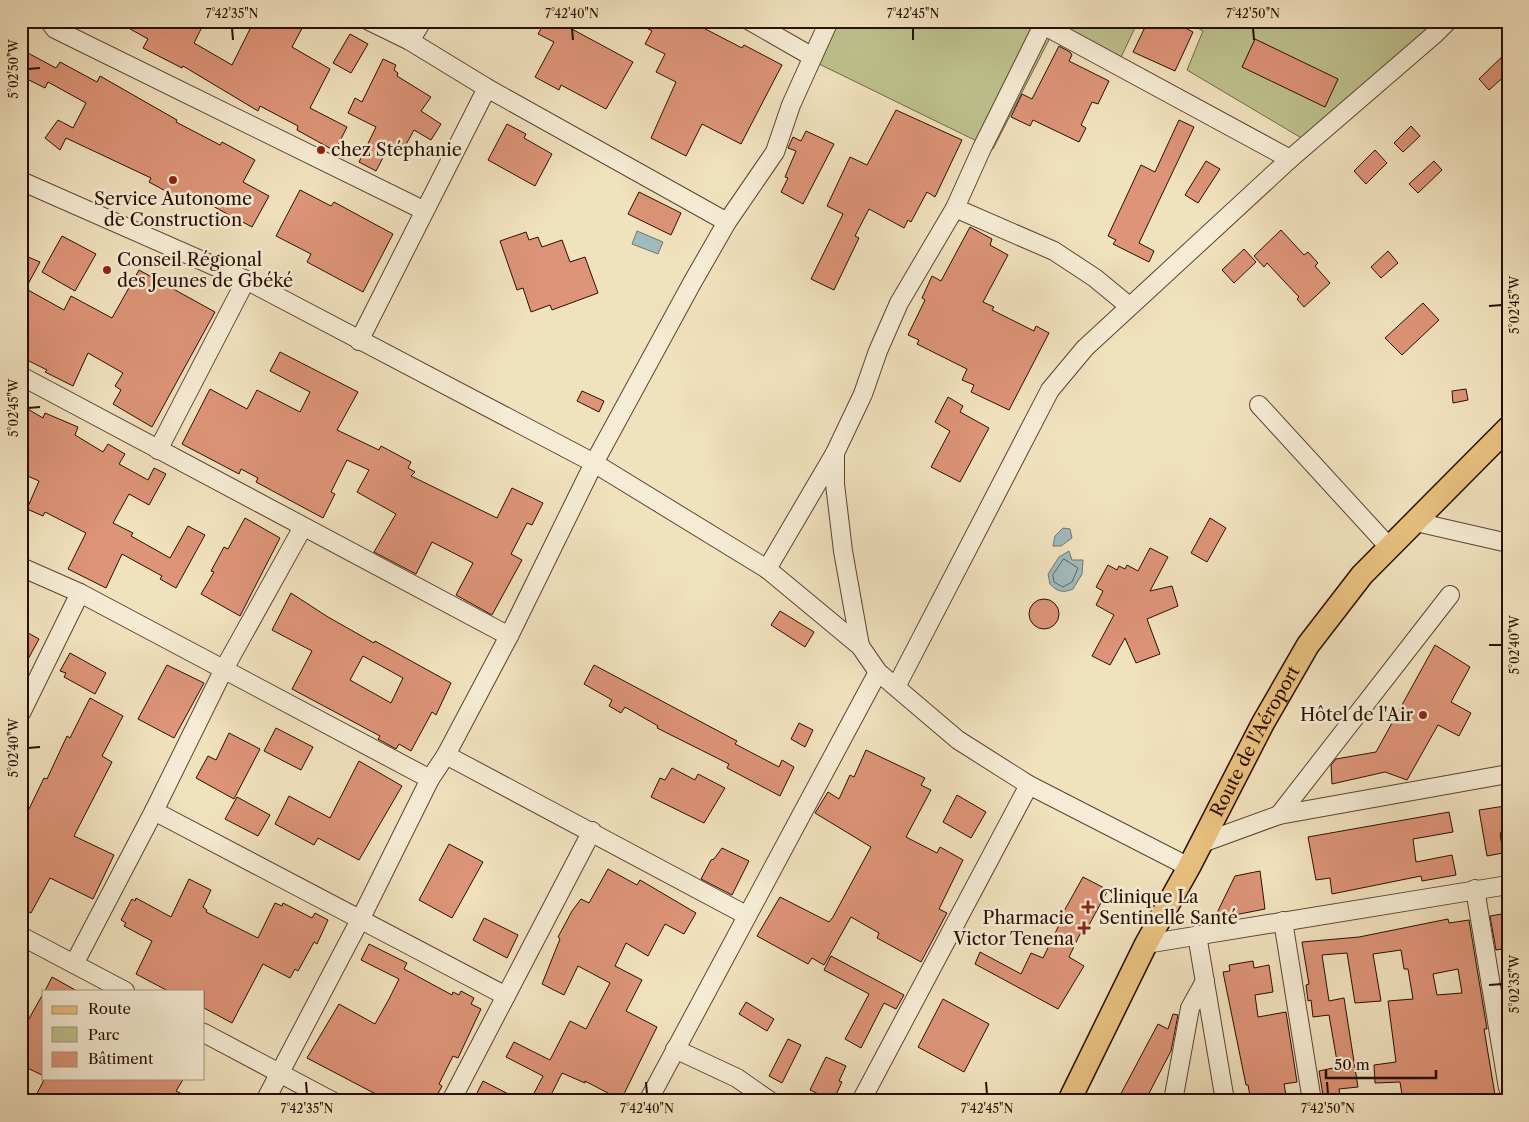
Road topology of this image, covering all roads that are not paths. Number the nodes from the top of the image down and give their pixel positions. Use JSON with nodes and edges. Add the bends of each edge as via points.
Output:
{"nodes":[{"id":1,"x":49,"y":21,"type":"edge"},
{"id":2,"x":369,"y":21,"type":"edge"},
{"id":3,"x":422,"y":21,"type":"edge"},
{"id":4,"x":750,"y":21,"type":"edge"},
{"id":5,"x":829,"y":21,"type":"edge"},
{"id":6,"x":1448,"y":21,"type":"edge"},
{"id":7,"x":1044,"y":23,"type":"edge"},
{"id":8,"x":410,"y":41,"type":"junction"},
{"id":9,"x":811,"y":56,"type":"junction"},
{"id":10,"x":487,"y":88,"type":"junction"},
{"id":11,"x":1290,"y":159,"type":"junction"},
{"id":12,"x":21,"y":181,"type":"edge"},
{"id":13,"x":955,"y":208,"type":"junction"},
{"id":14,"x":423,"y":210,"type":"junction"},
{"id":15,"x":727,"y":222,"type":"junction"},
{"id":16,"x":246,"y":280,"type":"junction"},
{"id":17,"x":1129,"y":306,"type":"junction"},
{"id":18,"x":359,"y":341,"type":"junction"},
{"id":19,"x":21,"y":376,"type":"edge"},
{"id":20,"x":1258,"y":405,"type":"dead end"},
{"id":21,"x":1508,"y":428,"type":"edge"},
{"id":22,"x":1508,"y":446,"type":"edge"},
{"id":23,"x":1484,"y":449,"type":"junction"},
{"id":24,"x":158,"y":450,"type":"junction"},
{"id":25,"x":834,"y":453,"type":"junction"},
{"id":26,"x":594,"y":463,"type":"junction"},
{"id":27,"x":1416,"y":522,"type":"junction"},
{"id":28,"x":303,"y":527,"type":"junction"},
{"id":29,"x":1508,"y":543,"type":"edge"},
{"id":30,"x":1389,"y":547,"type":"junction"},
{"id":31,"x":21,"y":566,"type":"edge"},
{"id":32,"x":767,"y":569,"type":"junction"},
{"id":33,"x":80,"y":593,"type":"junction"},
{"id":34,"x":1450,"y":595,"type":"dead end"},
{"id":35,"x":509,"y":636,"type":"junction"},
{"id":36,"x":860,"y":646,"type":"junction"},
{"id":37,"x":224,"y":669,"type":"junction"},
{"id":38,"x":878,"y":672,"type":"junction"},
{"id":39,"x":896,"y":687,"type":"junction"},
{"id":40,"x":21,"y":713,"type":"edge"},
{"id":41,"x":446,"y":755,"type":"junction"},
{"id":42,"x":1508,"y":774,"type":"edge"},
{"id":43,"x":430,"y":778,"type":"junction"},
{"id":44,"x":1029,"y":786,"type":"junction"},
{"id":45,"x":154,"y":810,"type":"junction"},
{"id":46,"x":1279,"y":815,"type":"junction"},
{"id":47,"x":592,"y":831,"type":"junction"},
{"id":48,"x":1202,"y":843,"type":"junction"},
{"id":49,"x":1189,"y":868,"type":"junction"},
{"id":50,"x":1508,"y":884,"type":"edge"},
{"id":51,"x":1475,"y":889,"type":"junction"},
{"id":52,"x":746,"y":915,"type":"junction"},
{"id":53,"x":360,"y":920,"type":"junction"},
{"id":54,"x":1283,"y":921,"type":"junction"},
{"id":55,"x":1197,"y":935,"type":"junction"},
{"id":56,"x":21,"y":936,"type":"edge"},
{"id":57,"x":1146,"y":944,"type":"junction"},
{"id":58,"x":74,"y":964,"type":"junction"},
{"id":59,"x":1205,"y":981,"type":"junction"},
{"id":60,"x":123,"y":990,"type":"edge"},
{"id":61,"x":506,"y":996,"type":"junction"},
{"id":62,"x":205,"y":1034,"type":"edge"},
{"id":63,"x":675,"y":1049,"type":"junction"},
{"id":64,"x":279,"y":1073,"type":"junction"},
{"id":65,"x":1508,"y":1088,"type":"edge"},
{"id":66,"x":265,"y":1101,"type":"edge"},
{"id":67,"x":332,"y":1101,"type":"edge"},
{"id":68,"x":451,"y":1101,"type":"edge"},
{"id":69,"x":648,"y":1101,"type":"edge"},
{"id":70,"x":770,"y":1101,"type":"edge"},
{"id":71,"x":862,"y":1101,"type":"edge"},
{"id":72,"x":1069,"y":1101,"type":"edge"},
{"id":73,"x":1173,"y":1101,"type":"edge"},
{"id":74,"x":1225,"y":1101,"type":"edge"},
{"id":75,"x":1312,"y":1101,"type":"edge"}],
"edges":[{"from":1,"to":14,"type":"street","via":[[55,29]]},
{"from":2,"to":8,"type":"street"},
{"from":3,"to":8,"type":"street"},
{"from":4,"to":9,"type":"street"},
{"from":5,"to":9,"type":"street"},
{"from":6,"to":11,"type":"street"},
{"from":7,"to":11,"type":"street"},
{"from":7,"to":13,"type":"street"},
{"from":8,"to":10,"type":"street"},
{"from":9,"to":15,"type":"street","via":[[775,152]]},
{"from":10,"to":14,"type":"street"},
{"from":10,"to":15,"type":"street"},
{"from":11,"to":17,"type":"street"},
{"from":12,"to":16,"type":"street"},
{"from":13,"to":17,"type":"street","via":[[1054,251]]},
{"from":13,"to":25,"type":"street","via":[[899,303],[863,394]]},
{"from":14,"to":18,"type":"street"},
{"from":15,"to":26,"type":"street"},
{"from":16,"to":18,"type":"street"},
{"from":16,"to":24,"type":"street"},
{"from":17,"to":39,"type":"street","via":[[1085,348],[1050,390]]},
{"from":18,"to":26,"type":"street"},
{"from":19,"to":24,"type":"street"},
{"from":20,"to":30,"type":"street"},
{"from":21,"to":23,"type":"main road","name":"Route de l'Aéroport"},
{"from":22,"to":23,"type":"street"},
{"from":23,"to":27,"type":"main road","name":"Route de l'Aéroport"},
{"from":24,"to":28,"type":"street"},
{"from":25,"to":32,"type":"street"},
{"from":25,"to":36,"type":"street","via":[[843,551]]},
{"from":26,"to":32,"type":"street"},
{"from":26,"to":35,"type":"street"},
{"from":27,"to":29,"type":"street"},
{"from":27,"to":30,"type":"main road","name":"Route de l'Aéroport"},
{"from":28,"to":35,"type":"street"},
{"from":28,"to":37,"type":"street"},
{"from":30,"to":48,"type":"main road","name":"Route de l'Aéroport","via":[[1362,575],[1308,645],[1263,723]]},
{"from":31,"to":33,"type":"street"},
{"from":32,"to":36,"type":"street"},
{"from":33,"to":37,"type":"street"},
{"from":33,"to":40,"type":"street"},
{"from":34,"to":46,"type":"street"},
{"from":35,"to":41,"type":"street"},
{"from":36,"to":38,"type":"street"},
{"from":37,"to":43,"type":"street"},
{"from":37,"to":45,"type":"street"},
{"from":38,"to":39,"type":"street"},
{"from":38,"to":52,"type":"street"},
{"from":39,"to":44,"type":"street","via":[[958,740]]},
{"from":41,"to":43,"type":"street"},
{"from":41,"to":47,"type":"street"},
{"from":42,"to":46,"type":"street"},
{"from":43,"to":53,"type":"street"},
{"from":44,"to":49,"type":"street"},
{"from":44,"to":71,"type":"street"},
{"from":45,"to":53,"type":"street"},
{"from":45,"to":58,"type":"street"},
{"from":46,"to":48,"type":"street"},
{"from":47,"to":52,"type":"street"},
{"from":47,"to":61,"type":"street"},
{"from":48,"to":49,"type":"main road","name":"Route de l'Aéroport"},
{"from":49,"to":57,"type":"main road","name":"Route de l'Aéroport"},
{"from":50,"to":51,"type":"street"},
{"from":51,"to":54,"type":"street"},
{"from":51,"to":65,"type":"street"},
{"from":52,"to":63,"type":"street"},
{"from":53,"to":61,"type":"street"},
{"from":53,"to":64,"type":"street"},
{"from":54,"to":55,"type":"street"},
{"from":54,"to":75,"type":"street"},
{"from":55,"to":57,"type":"street"},
{"from":55,"to":59,"type":"street"},
{"from":56,"to":58,"type":"street"},
{"from":57,"to":72,"type":"main road","name":"Route de l'Aéroport"},
{"from":58,"to":60,"type":"street"},
{"from":59,"to":73,"type":"street","via":[[1190,1008]]},
{"from":59,"to":74,"type":"street"},
{"from":61,"to":68,"type":"street"},
{"from":62,"to":64,"type":"street"},
{"from":63,"to":69,"type":"street"},
{"from":63,"to":70,"type":"street","via":[[737,1078]]},
{"from":64,"to":66,"type":"street"},
{"from":64,"to":67,"type":"street"}]}
